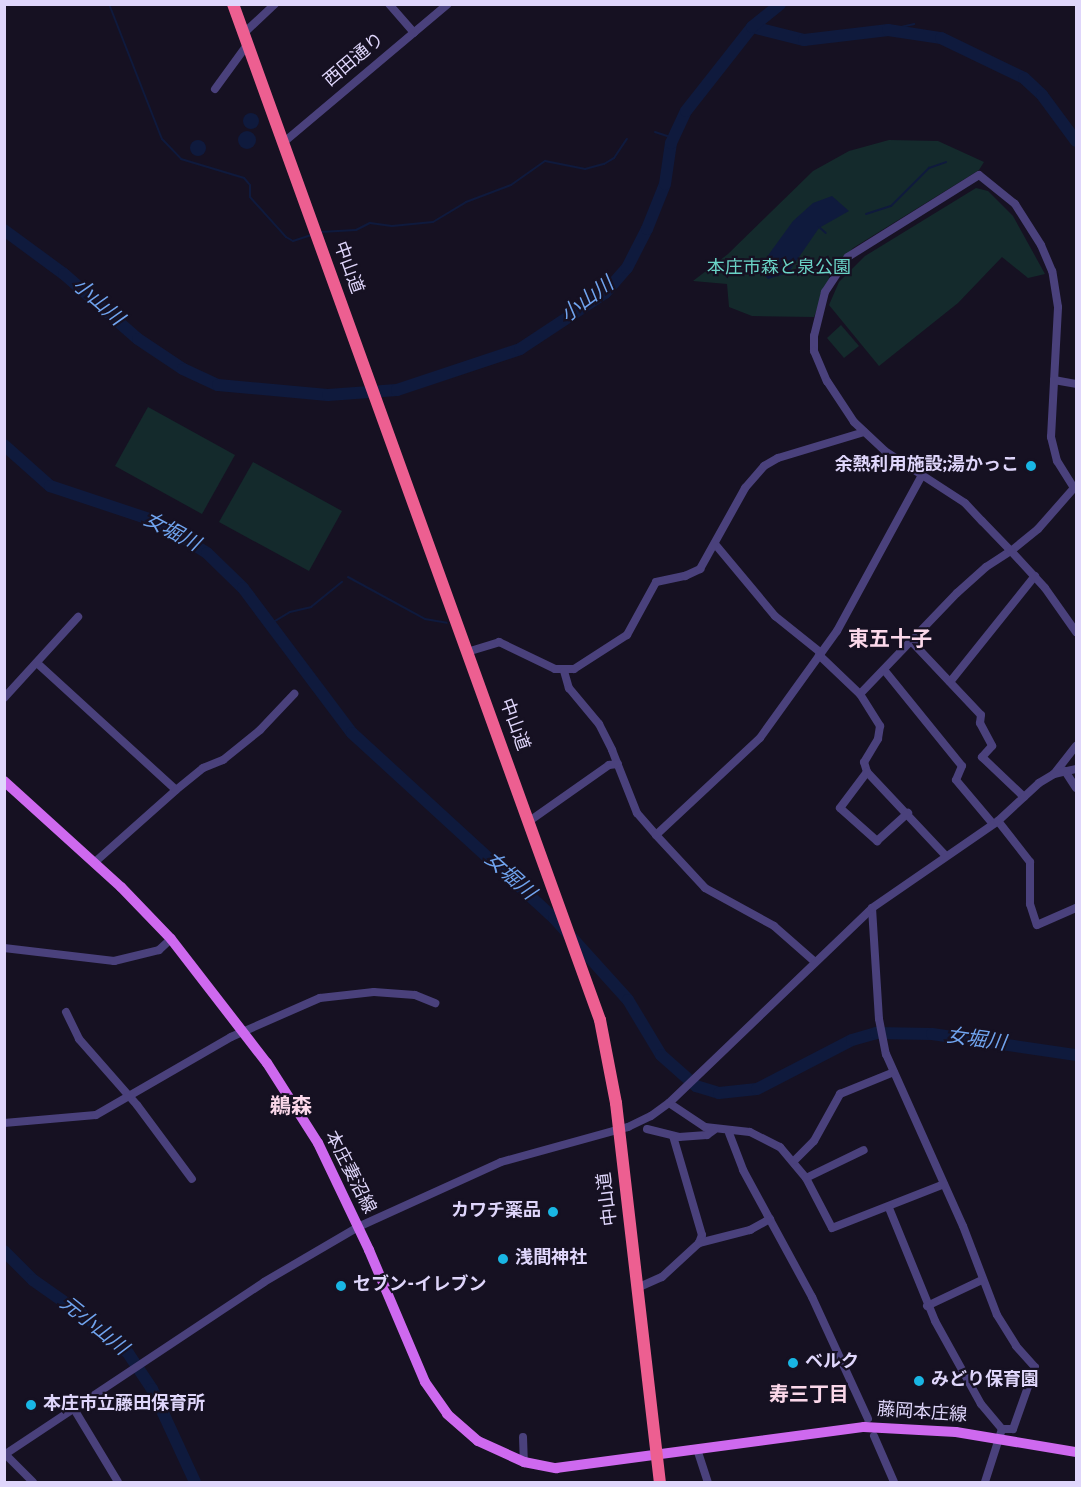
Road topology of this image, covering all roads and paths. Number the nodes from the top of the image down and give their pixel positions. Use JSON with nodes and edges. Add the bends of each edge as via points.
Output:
{"nodes":[{"id":1,"x":233,"y":4,"type":"edge"},
{"id":2,"x":275,"y":4,"type":"edge"},
{"id":3,"x":389,"y":4,"type":"edge"},
{"id":4,"x":444,"y":6,"type":"edge"},
{"id":5,"x":414,"y":33,"type":"junction"},
{"id":6,"x":245,"y":39,"type":"junction"},
{"id":7,"x":216,"y":88,"type":"dead end"},
{"id":8,"x":284,"y":142,"type":"junction"},
{"id":9,"x":1054,"y":380,"type":"junction"},
{"id":10,"x":1077,"y":384,"type":"edge"},
{"id":11,"x":864,"y":432,"type":"junction"},
{"id":12,"x":922,"y":475,"type":"junction"},
{"id":13,"x":715,"y":544,"type":"junction"},
{"id":14,"x":1011,"y":551,"type":"junction"},
{"id":15,"x":1035,"y":576,"type":"junction"},
{"id":16,"x":78,"y":617,"type":"dead end"},
{"id":17,"x":1077,"y":632,"type":"edge"},
{"id":18,"x":912,"y":642,"type":"junction"},
{"id":19,"x":467,"y":652,"type":"junction"},
{"id":20,"x":820,"y":654,"type":"junction"},
{"id":21,"x":36,"y":663,"type":"junction"},
{"id":22,"x":564,"y":671,"type":"junction"},
{"id":23,"x":885,"y":671,"type":"junction"},
{"id":24,"x":950,"y":682,"type":"junction"},
{"id":25,"x":294,"y":694,"type":"dead end"},
{"id":26,"x":860,"y":694,"type":"junction"},
{"id":27,"x":4,"y":698,"type":"edge"},
{"id":28,"x":1077,"y":746,"type":"edge"},
{"id":29,"x":618,"y":764,"type":"junction"},
{"id":30,"x":1077,"y":769,"type":"edge"},
{"id":31,"x":1065,"y":771,"type":"junction"},
{"id":32,"x":867,"y":772,"type":"junction"},
{"id":33,"x":1054,"y":774,"type":"junction"},
{"id":34,"x":4,"y":781,"type":"edge"},
{"id":35,"x":1077,"y":788,"type":"edge"},
{"id":36,"x":176,"y":790,"type":"junction"},
{"id":37,"x":1024,"y":797,"type":"junction"},
{"id":38,"x":908,"y":813,"type":"junction"},
{"id":39,"x":528,"y":822,"type":"junction"},
{"id":40,"x":996,"y":822,"type":"junction"},
{"id":41,"x":656,"y":835,"type":"junction"},
{"id":42,"x":946,"y":856,"type":"junction"},
{"id":43,"x":95,"y":862,"type":"junction"},
{"id":44,"x":872,"y":908,"type":"junction"},
{"id":45,"x":1077,"y":908,"type":"edge"},
{"id":46,"x":171,"y":939,"type":"junction"},
{"id":47,"x":4,"y":948,"type":"edge"},
{"id":48,"x":814,"y":961,"type":"junction"},
{"id":49,"x":435,"y":1003,"type":"dead end"},
{"id":50,"x":66,"y":1012,"type":"dead end"},
{"id":51,"x":245,"y":1032,"type":"junction"},
{"id":52,"x":894,"y":1072,"type":"junction"},
{"id":53,"x":129,"y":1095,"type":"junction"},
{"id":54,"x":669,"y":1103,"type":"junction"},
{"id":55,"x":4,"y":1123,"type":"edge"},
{"id":56,"x":619,"y":1129,"type":"junction"},
{"id":57,"x":647,"y":1129,"type":"dead end"},
{"id":58,"x":714,"y":1130,"type":"junction"},
{"id":59,"x":729,"y":1133,"type":"junction"},
{"id":60,"x":673,"y":1136,"type":"junction"},
{"id":61,"x":864,"y":1150,"type":"dead end"},
{"id":62,"x":794,"y":1161,"type":"junction"},
{"id":63,"x":806,"y":1178,"type":"junction"},
{"id":64,"x":192,"y":1179,"type":"dead end"},
{"id":65,"x":944,"y":1184,"type":"junction"},
{"id":66,"x":889,"y":1208,"type":"junction"},
{"id":67,"x":770,"y":1219,"type":"junction"},
{"id":68,"x":358,"y":1227,"type":"junction"},
{"id":69,"x":699,"y":1243,"type":"junction"},
{"id":70,"x":982,"y":1280,"type":"junction"},
{"id":71,"x":637,"y":1288,"type":"junction"},
{"id":72,"x":927,"y":1306,"type":"junction"},
{"id":73,"x":74,"y":1409,"type":"junction"},
{"id":74,"x":868,"y":1419,"type":"dead end"},
{"id":75,"x":1001,"y":1433,"type":"junction"},
{"id":76,"x":874,"y":1436,"type":"dead end"},
{"id":77,"x":523,"y":1437,"type":"dead end"},
{"id":78,"x":697,"y":1449,"type":"junction"},
{"id":79,"x":1077,"y":1452,"type":"edge"},
{"id":80,"x":5,"y":1454,"type":"edge"},
{"id":81,"x":657,"y":1455,"type":"junction"},
{"id":82,"x":524,"y":1462,"type":"junction"},
{"id":83,"x":33,"y":1482,"type":"edge"},
{"id":84,"x":118,"y":1482,"type":"edge"},
{"id":85,"x":660,"y":1482,"type":"edge"},
{"id":86,"x":708,"y":1482,"type":"edge"},
{"id":87,"x":894,"y":1482,"type":"edge"},
{"id":88,"x":985,"y":1482,"type":"edge"}],
"edges":[{"from":1,"to":6,"type":"highway","name":"中山道"},
{"from":2,"to":6,"type":"street"},
{"from":3,"to":5,"type":"street"},
{"from":4,"to":5,"type":"street","name":"西田通り"},
{"from":5,"to":8,"type":"street","name":"西田通り"},
{"from":6,"to":7,"type":"street"},
{"from":6,"to":8,"type":"highway","name":"中山道"},
{"from":8,"to":19,"type":"highway","name":"中山道"},
{"from":9,"to":10,"type":"street"},
{"from":9,"to":11,"type":"street","via":[[1058,307],[1050,264],[1015,204],[979,175],[860,247],[828,284],[814,336],[816,359],[839,402]]},
{"from":9,"to":14,"type":"street","via":[[1052,450],[1074,488],[1051,517]]},
{"from":11,"to":12,"type":"street"},
{"from":11,"to":13,"type":"street","via":[[778,458],[764,466],[745,488]]},
{"from":12,"to":14,"type":"street","via":[[951,491]]},
{"from":12,"to":20,"type":"street","via":[[886,546]]},
{"from":13,"to":20,"type":"street","via":[[775,616]]},
{"from":13,"to":22,"type":"street","via":[[695,572],[662,579],[651,587],[636,622],[622,639],[574,669]]},
{"from":14,"to":15,"type":"street"},
{"from":14,"to":18,"type":"street","via":[[978,573]]},
{"from":15,"to":17,"type":"street"},
{"from":15,"to":24,"type":"street"},
{"from":16,"to":21,"type":"street"},
{"from":18,"to":23,"type":"street"},
{"from":18,"to":24,"type":"street"},
{"from":19,"to":22,"type":"street","via":[[499,642]]},
{"from":19,"to":39,"type":"highway","name":"中山道"},
{"from":20,"to":26,"type":"street"},
{"from":20,"to":41,"type":"street","via":[[760,738]]},
{"from":21,"to":27,"type":"street"},
{"from":21,"to":36,"type":"street"},
{"from":22,"to":29,"type":"street","via":[[569,688],[600,724]]},
{"from":23,"to":26,"type":"street"},
{"from":23,"to":40,"type":"street","via":[[962,766],[956,780]]},
{"from":24,"to":37,"type":"street","via":[[981,715],[980,723],[992,746],[982,757]]},
{"from":25,"to":36,"type":"street","via":[[223,760],[203,768]]},
{"from":26,"to":32,"type":"street","via":[[880,726],[878,739],[864,762]]},
{"from":28,"to":33,"type":"street"},
{"from":29,"to":39,"type":"street","via":[[609,765]]},
{"from":29,"to":41,"type":"street","via":[[637,813]]},
{"from":30,"to":31,"type":"street"},
{"from":31,"to":33,"type":"street"},
{"from":31,"to":35,"type":"street"},
{"from":32,"to":38,"type":"street"},
{"from":32,"to":38,"type":"street","via":[[840,808],[877,841]]},
{"from":33,"to":37,"type":"street"},
{"from":34,"to":43,"type":"main road","name":"本庄妻沼線"},
{"from":36,"to":43,"type":"street"},
{"from":37,"to":40,"type":"street"},
{"from":38,"to":42,"type":"street"},
{"from":39,"to":56,"type":"highway","name":"中山道","via":[[598,1014]]},
{"from":40,"to":42,"type":"street"},
{"from":40,"to":45,"type":"street","via":[[1030,862],[1030,904],[1037,925]]},
{"from":41,"to":48,"type":"street","via":[[705,888],[774,926]]},
{"from":42,"to":44,"type":"street"},
{"from":43,"to":46,"type":"main road","name":"本庄妻沼線"},
{"from":44,"to":48,"type":"street"},
{"from":44,"to":52,"type":"street","via":[[879,1019]]},
{"from":46,"to":47,"type":"street","via":[[159,950],[114,961]]},
{"from":46,"to":51,"type":"main road","name":"本庄妻沼線"},
{"from":48,"to":54,"type":"street"},
{"from":49,"to":51,"type":"street","via":[[416,995],[355,991],[320,998]]},
{"from":50,"to":53,"type":"street","via":[[79,1039]]},
{"from":51,"to":53,"type":"street","via":[[168,1070]]},
{"from":51,"to":68,"type":"main road","name":"本庄妻沼線","via":[[318,1143]]},
{"from":52,"to":62,"type":"street","via":[[840,1094],[814,1141]]},
{"from":52,"to":65,"type":"street"},
{"from":53,"to":55,"type":"street","via":[[81,1119]]},
{"from":53,"to":64,"type":"street"},
{"from":54,"to":56,"type":"street","via":[[644,1120]]},
{"from":54,"to":58,"type":"street"},
{"from":56,"to":68,"type":"street","via":[[501,1162]]},
{"from":56,"to":71,"type":"highway","name":"中山道"},
{"from":57,"to":60,"type":"street"},
{"from":58,"to":59,"type":"street"},
{"from":58,"to":60,"type":"street","via":[[707,1135]]},
{"from":59,"to":62,"type":"street","via":[[760,1136]]},
{"from":59,"to":67,"type":"street","via":[[743,1170]]},
{"from":60,"to":69,"type":"street","via":[[702,1235]]},
{"from":61,"to":63,"type":"street"},
{"from":62,"to":63,"type":"street"},
{"from":63,"to":66,"type":"street","via":[[832,1228]]},
{"from":65,"to":66,"type":"street"},
{"from":65,"to":70,"type":"street"},
{"from":66,"to":72,"type":"street"},
{"from":67,"to":69,"type":"street","via":[[750,1230]]},
{"from":67,"to":74,"type":"street","via":[[812,1297]]},
{"from":68,"to":73,"type":"street","via":[[264,1282]]},
{"from":68,"to":82,"type":"main road","name":"本庄妻沼線","via":[[432,1395],[467,1433]]},
{"from":69,"to":71,"type":"street","via":[[662,1277]]},
{"from":70,"to":72,"type":"street"},
{"from":70,"to":75,"type":"street","via":[[1007,1333],[1035,1366],[1013,1429]]},
{"from":71,"to":81,"type":"highway","name":"中山道"},
{"from":72,"to":75,"type":"street"},
{"from":73,"to":80,"type":"street"},
{"from":73,"to":84,"type":"street"},
{"from":75,"to":78,"type":"main road","name":"藤岡本庄線","via":[[864,1427]]},
{"from":75,"to":79,"type":"main road","name":"藤岡本庄線"},
{"from":75,"to":88,"type":"street"},
{"from":76,"to":87,"type":"street"},
{"from":77,"to":82,"type":"street"},
{"from":78,"to":81,"type":"main road","name":"藤岡本庄線"},
{"from":78,"to":86,"type":"street"},
{"from":80,"to":83,"type":"street"},
{"from":81,"to":82,"type":"main road","name":"本庄妻沼線","via":[[556,1468]]},
{"from":81,"to":85,"type":"highway","name":"中山道"}]}
